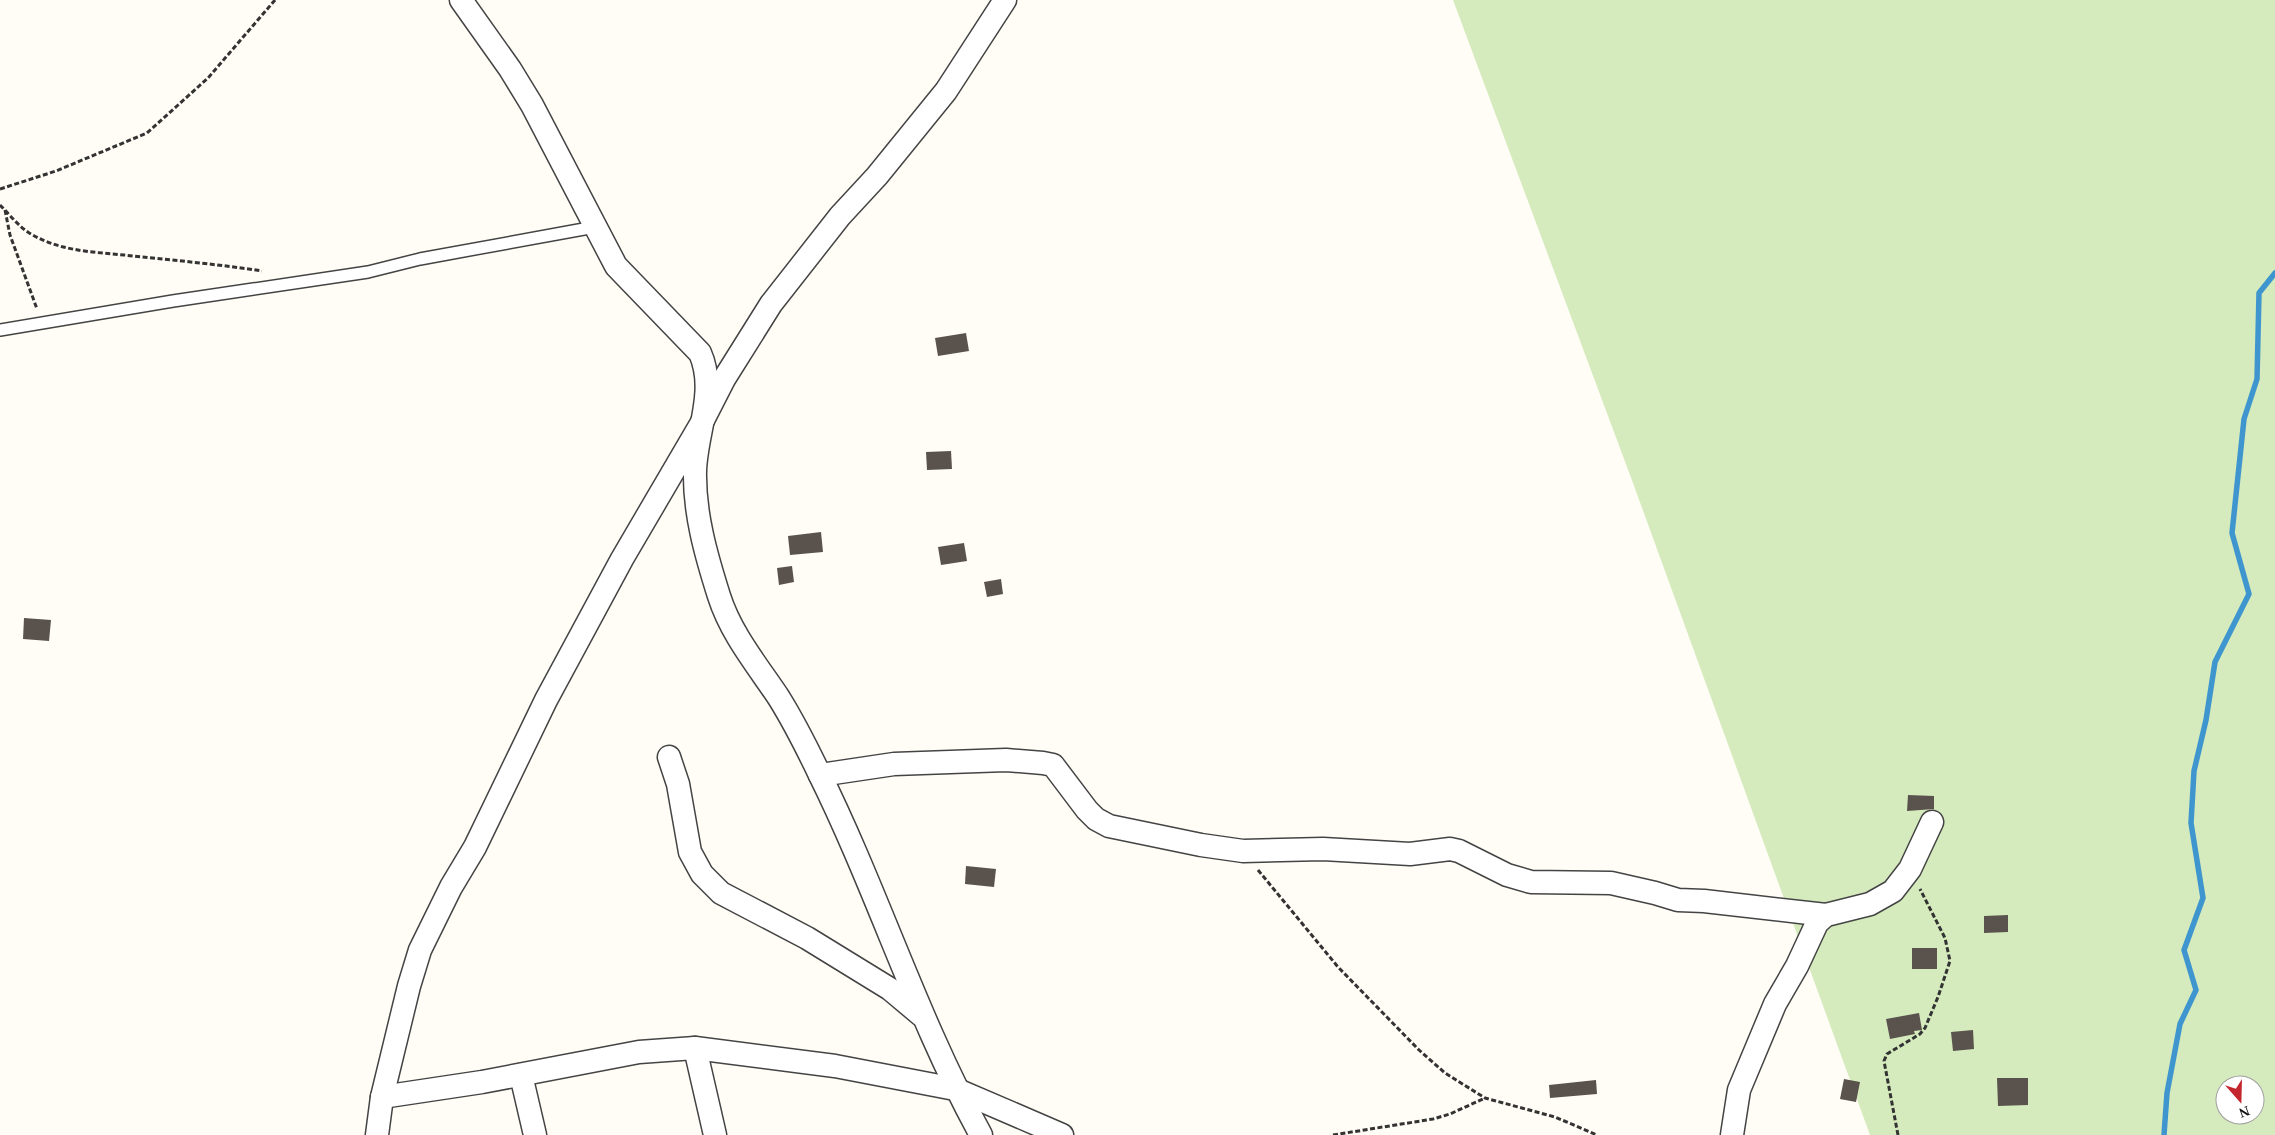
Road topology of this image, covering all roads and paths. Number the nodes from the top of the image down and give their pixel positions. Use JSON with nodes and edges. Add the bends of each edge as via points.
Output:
{"nodes":[{"id":1,"x":275,"y":0,"type":"edge"},
{"id":2,"x":461,"y":0,"type":"edge"},
{"id":3,"x":1005,"y":0,"type":"edge"},
{"id":4,"x":0,"y":189,"type":"edge"},
{"id":5,"x":0,"y":206,"type":"edge"},
{"id":6,"x":5,"y":210,"type":"junction"},
{"id":7,"x":595,"y":227,"type":"junction"},
{"id":8,"x":268,"y":272,"type":"dead end"},
{"id":9,"x":40,"y":324,"type":"junction"},
{"id":10,"x":0,"y":330,"type":"edge"},
{"id":11,"x":701,"y":424,"type":"junction"},
{"id":12,"x":669,"y":757,"type":"dead end"},
{"id":13,"x":820,"y":775,"type":"junction"},
{"id":14,"x":1932,"y":822,"type":"dead end"},
{"id":15,"x":1243,"y":851,"type":"junction"},
{"id":16,"x":1910,"y":869,"type":"junction"},
{"id":17,"x":1826,"y":916,"type":"junction"},
{"id":18,"x":924,"y":1017,"type":"junction"},
{"id":19,"x":696,"y":1048,"type":"junction"},
{"id":20,"x":521,"y":1075,"type":"junction"},
{"id":21,"x":956,"y":1089,"type":"junction"},
{"id":22,"x":382,"y":1097,"type":"junction"},
{"id":23,"x":1484,"y":1098,"type":"junction"},
{"id":24,"x":377,"y":1135,"type":"edge"},
{"id":25,"x":535,"y":1135,"type":"edge"},
{"id":26,"x":715,"y":1135,"type":"edge"},
{"id":27,"x":981,"y":1135,"type":"edge"},
{"id":28,"x":1062,"y":1135,"type":"edge"},
{"id":29,"x":1333,"y":1135,"type":"edge"},
{"id":30,"x":1597,"y":1135,"type":"edge"},
{"id":31,"x":1732,"y":1135,"type":"edge"},
{"id":32,"x":1898,"y":1135,"type":"edge"}],
"edges":[{"from":1,"to":4,"type":"path","via":[[208,78],[147,133],[56,171]]},
{"from":2,"to":7,"type":"street","via":[[532,105]]},
{"from":3,"to":11,"type":"street","via":[[946,91],[840,216],[771,304],[724,378]]},
{"from":5,"to":6,"type":"path"},
{"from":6,"to":8,"type":"path","via":[[30,233],[72,249]]},
{"from":6,"to":9,"type":"path","via":[[10,235],[35,299]]},
{"from":7,"to":9,"type":"lane","via":[[368,272]]},
{"from":7,"to":11,"type":"street","via":[[616,266],[700,353],[706,369],[707,387]]},
{"from":9,"to":10,"type":"lane"},
{"from":11,"to":13,"type":"street","via":[[695,470],[698,516],[720,598],[736,636],[789,715]]},
{"from":11,"to":22,"type":"street","via":[[622,559],[546,700],[420,950]]},
{"from":12,"to":18,"type":"street","via":[[678,784],[690,852],[702,874],[721,892],[807,938],[890,989]]},
{"from":13,"to":15,"type":"street","via":[[894,764],[1006,760],[1043,763],[1053,765],[1086,810],[1109,826],[1201,846]]},
{"from":13,"to":18,"type":"street","via":[[848,833]]},
{"from":14,"to":16,"type":"street"},
{"from":15,"to":17,"type":"street","via":[[1323,849],[1410,854],[1450,849],[1507,876],[1531,882],[1611,882],[1678,900]]},
{"from":15,"to":23,"type":"path","via":[[1338,967],[1419,1050]]},
{"from":16,"to":17,"type":"street","via":[[1893,891],[1881,899]]},
{"from":16,"to":32,"type":"path","via":[[1945,938],[1950,961],[1925,1028],[1887,1054],[1884,1061]]},
{"from":17,"to":31,"type":"street","via":[[1817,923],[1774,1004],[1739,1090]]},
{"from":18,"to":21,"type":"street"},
{"from":19,"to":20,"type":"street","via":[[639,1052]]},
{"from":19,"to":21,"type":"street","via":[[835,1066]]},
{"from":19,"to":26,"type":"street"},
{"from":20,"to":22,"type":"street"},
{"from":20,"to":25,"type":"street"},
{"from":21,"to":27,"type":"street"},
{"from":21,"to":28,"type":"street"},
{"from":22,"to":24,"type":"street"},
{"from":23,"to":29,"type":"path","via":[[1433,1119]]},
{"from":23,"to":30,"type":"path","via":[[1547,1114]]}]}
